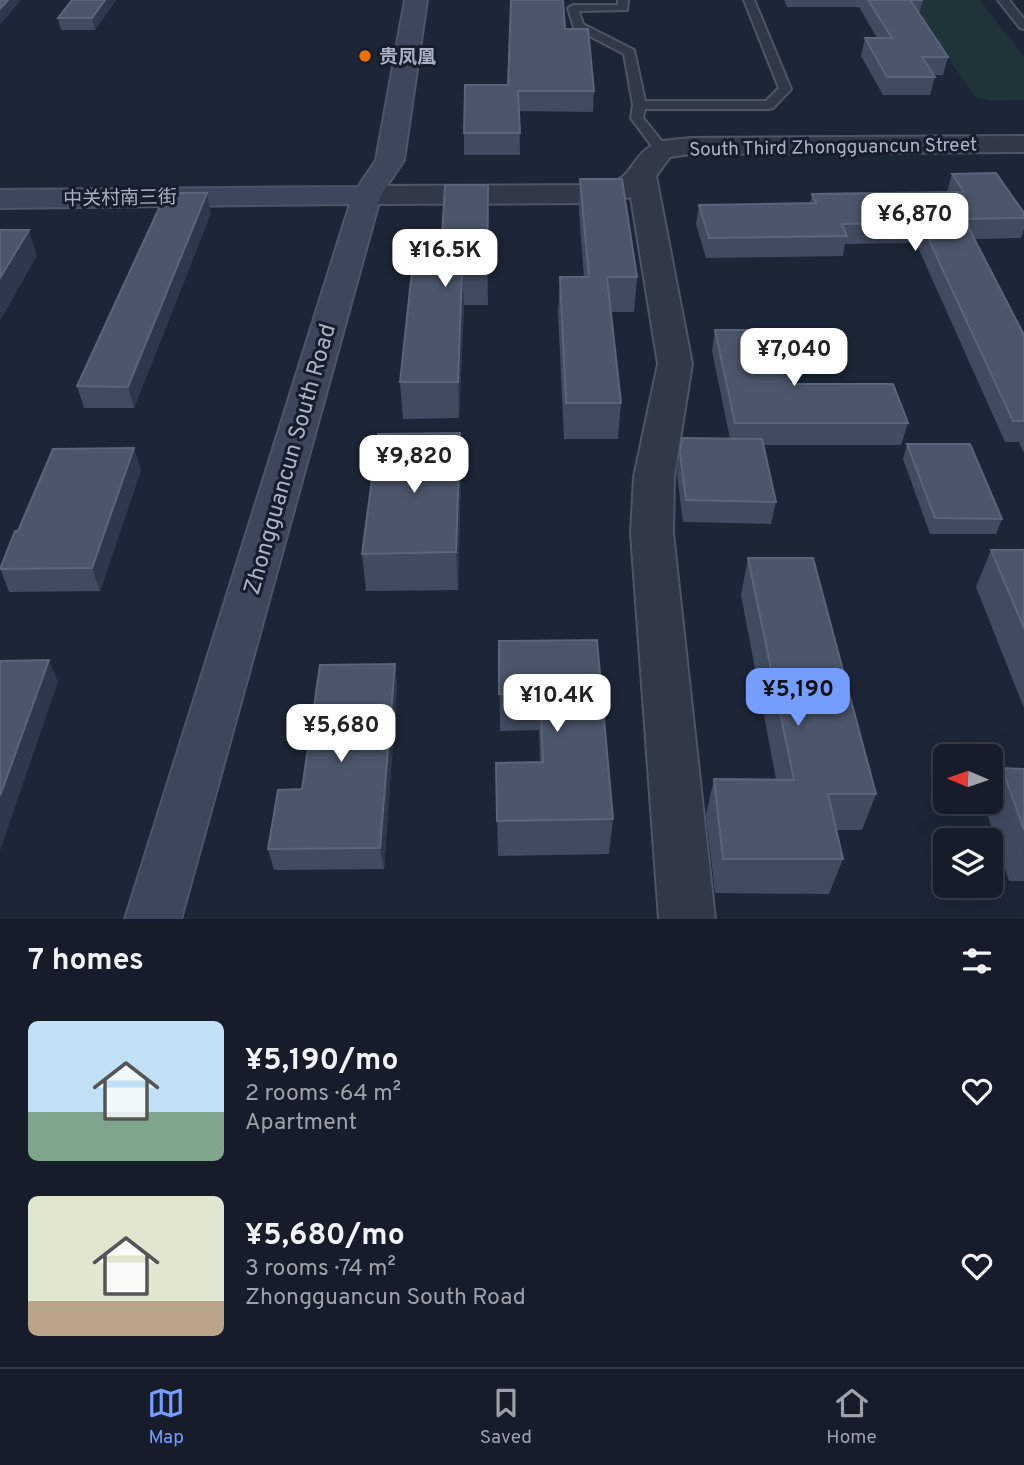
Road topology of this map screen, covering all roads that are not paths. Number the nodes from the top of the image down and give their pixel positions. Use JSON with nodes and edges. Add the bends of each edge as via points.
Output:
{"nodes":[{"id":1,"x":416,"y":0,"type":"edge"},
{"id":2,"x":623,"y":0,"type":"edge"},
{"id":3,"x":749,"y":0,"type":"edge"},
{"id":4,"x":1003,"y":0,"type":"edge"},
{"id":5,"x":574,"y":4,"type":"edge"},
{"id":6,"x":1024,"y":26,"type":"edge"},
{"id":7,"x":639,"y":105,"type":"junction"},
{"id":8,"x":1024,"y":144,"type":"edge"},
{"id":9,"x":652,"y":163,"type":"junction"},
{"id":10,"x":367,"y":195,"type":"junction"},
{"id":11,"x":0,"y":199,"type":"edge"},
{"id":12,"x":153,"y":919,"type":"edge"},
{"id":13,"x":687,"y":919,"type":"edge"}],
"edges":[{"from":1,"to":10,"type":"street","name":"Zhongguancun South Road","via":[[390,160]]},
{"from":2,"to":5,"type":"lane","via":[[623,8]]},
{"from":3,"to":7,"type":"lane","via":[[785,89],[769,105]]},
{"from":4,"to":6,"type":"lane"},
{"from":5,"to":7,"type":"lane","via":[[578,26],[630,52]]},
{"from":7,"to":9,"type":"lane","via":[[636,118]]},
{"from":8,"to":9,"type":"street","name":"South Third Zhongguancun Street","via":[[690,146]]},
{"from":9,"to":10,"type":"street","name":"South Third Zhongguancun Street","via":[[624,190],[599,194]]},
{"from":9,"to":13,"type":"street","via":[[675,364],[654,477],[652,533]]},
{"from":10,"to":11,"type":"street","name":"中关村南三街"},
{"from":10,"to":12,"type":"street","name":"Zhongguancun South Road"}]}
